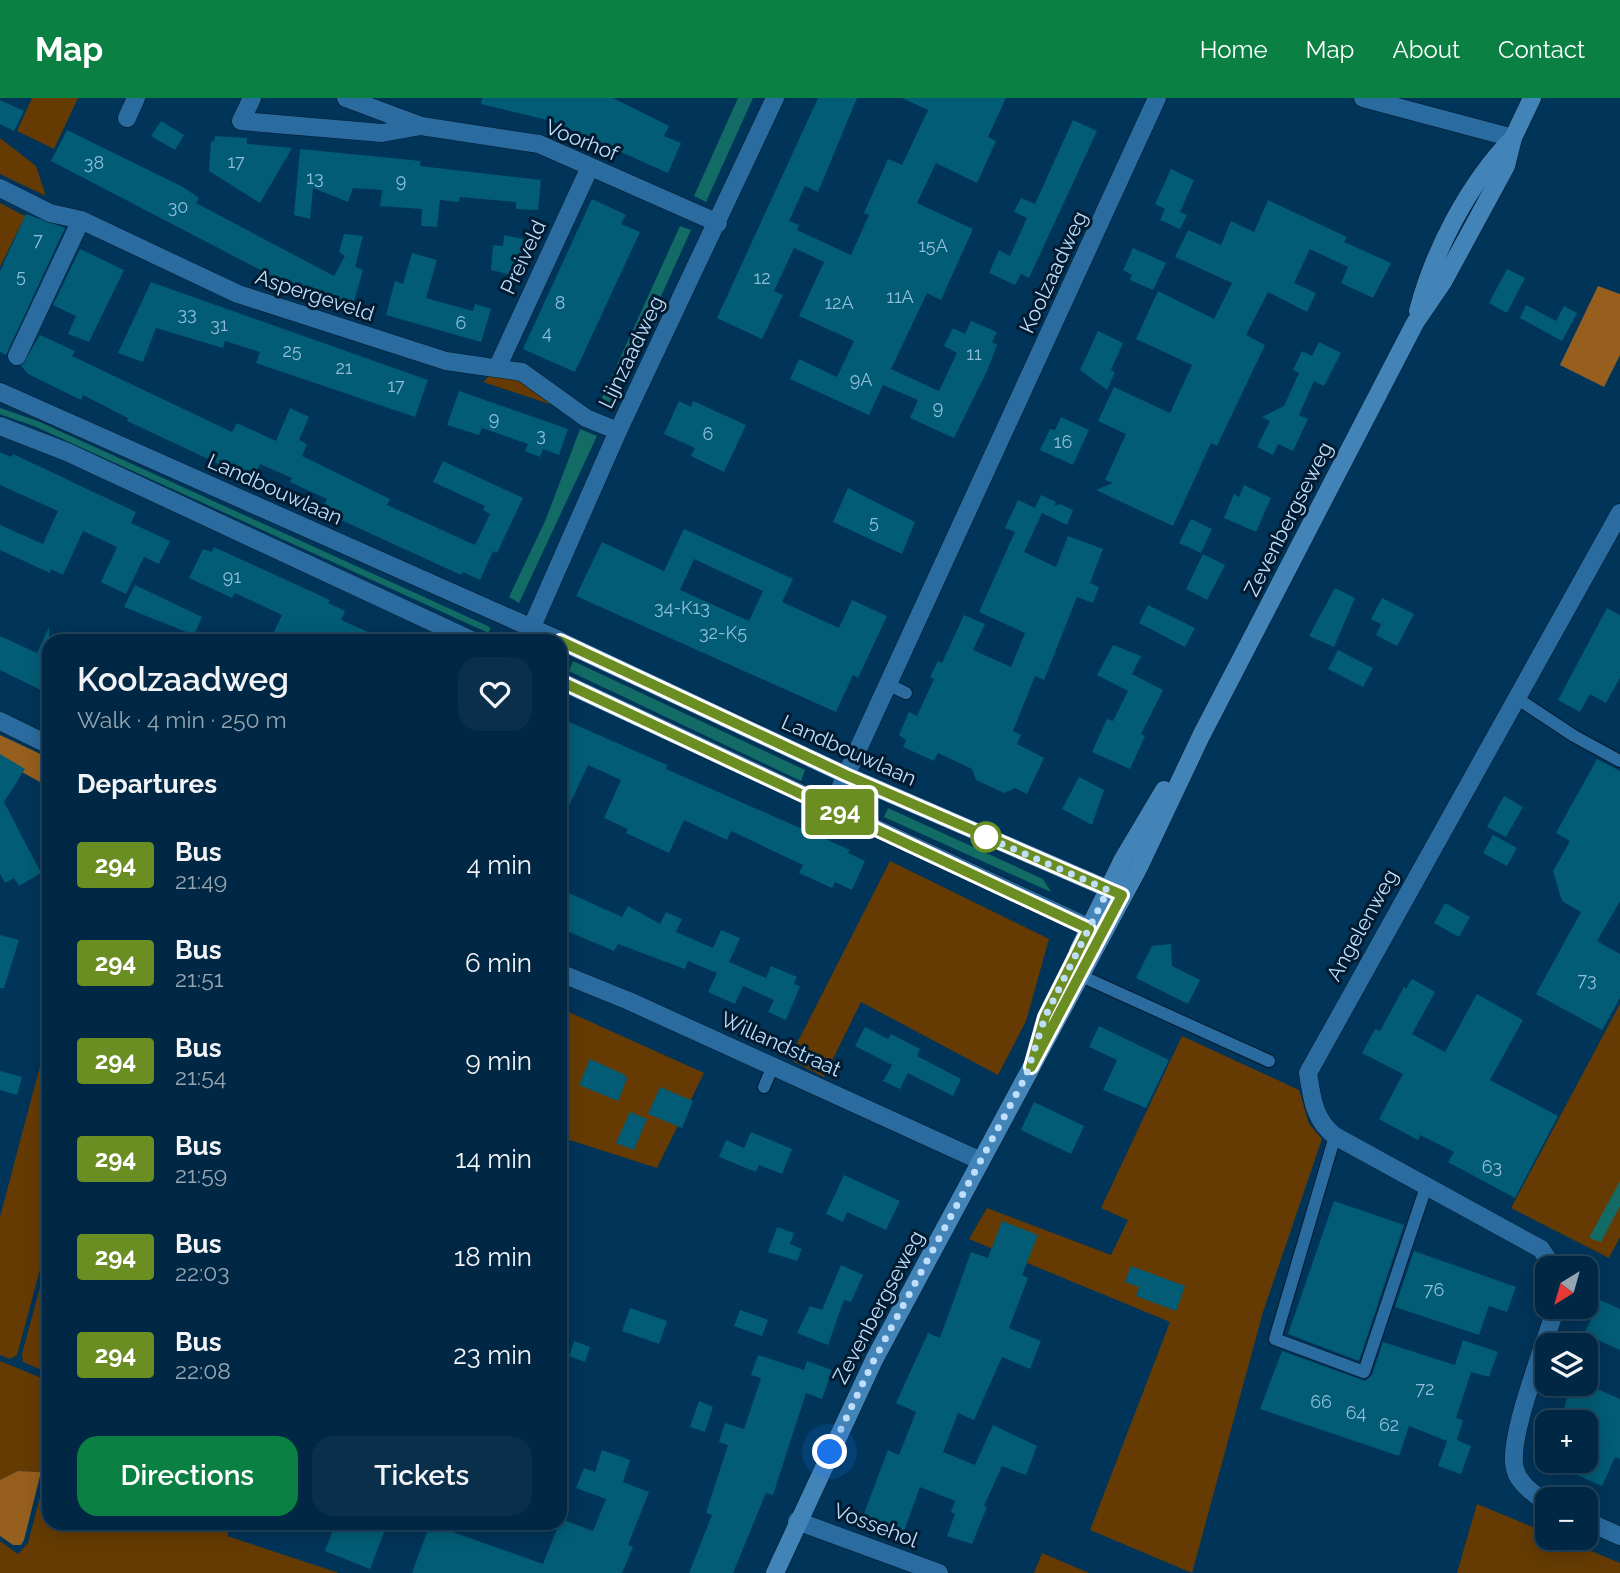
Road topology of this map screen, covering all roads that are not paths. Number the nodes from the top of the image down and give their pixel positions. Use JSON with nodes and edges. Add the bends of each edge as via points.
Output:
{"nodes":[{"id":1,"x":136,"y":98,"type":"edge"},
{"id":2,"x":252,"y":98,"type":"edge"},
{"id":3,"x":346,"y":98,"type":"edge"},
{"id":4,"x":775,"y":98,"type":"edge"},
{"id":5,"x":1157,"y":98,"type":"edge"},
{"id":6,"x":1363,"y":98,"type":"edge"},
{"id":7,"x":1531,"y":98,"type":"edge"},
{"id":8,"x":127,"y":118,"type":"dead end"},
{"id":9,"x":421,"y":127,"type":"junction"},
{"id":10,"x":1513,"y":138,"type":"junction"},
{"id":11,"x":590,"y":167,"type":"junction"},
{"id":12,"x":0,"y":188,"type":"edge"},
{"id":13,"x":81,"y":220,"type":"junction"},
{"id":14,"x":718,"y":223,"type":"junction"},
{"id":15,"x":17,"y":356,"type":"dead end"},
{"id":16,"x":498,"y":366,"type":"junction"},
{"id":17,"x":0,"y":392,"type":"edge"},
{"id":18,"x":0,"y":426,"type":"edge"},
{"id":19,"x":618,"y":431,"type":"junction"},
{"id":20,"x":1620,"y":513,"type":"edge"},
{"id":21,"x":458,"y":634,"type":"edge"},
{"id":22,"x":529,"y":634,"type":"edge"},
{"id":23,"x":567,"y":644,"type":"edge"},
{"id":24,"x":567,"y":684,"type":"edge"},
{"id":25,"x":887,"y":684,"type":"junction"},
{"id":26,"x":906,"y":693,"type":"dead end"},
{"id":27,"x":1515,"y":697,"type":"junction"},
{"id":28,"x":0,"y":721,"type":"edge"},
{"id":29,"x":42,"y":742,"type":"edge"},
{"id":30,"x":1620,"y":761,"type":"edge"},
{"id":31,"x":846,"y":775,"type":"junction"},
{"id":32,"x":831,"y":808,"type":"junction"},
{"id":33,"x":1115,"y":892,"type":"junction"},
{"id":34,"x":1095,"y":931,"type":"junction"},
{"id":35,"x":1073,"y":972,"type":"junction"},
{"id":36,"x":567,"y":976,"type":"edge"},
{"id":37,"x":1269,"y":1061,"type":"dead end"},
{"id":38,"x":773,"y":1066,"type":"junction"},
{"id":39,"x":764,"y":1087,"type":"dead end"},
{"id":40,"x":1335,"y":1136,"type":"junction"},
{"id":41,"x":981,"y":1161,"type":"junction"},
{"id":42,"x":1426,"y":1187,"type":"junction"},
{"id":43,"x":1546,"y":1256,"type":"edge"},
{"id":44,"x":1552,"y":1320,"type":"edge"},
{"id":45,"x":1535,"y":1495,"type":"edge"},
{"id":46,"x":797,"y":1521,"type":"junction"},
{"id":47,"x":1598,"y":1526,"type":"edge"},
{"id":48,"x":1620,"y":1536,"type":"edge"},
{"id":49,"x":775,"y":1573,"type":"edge"},
{"id":50,"x":939,"y":1573,"type":"edge"}],
"edges":[{"from":1,"to":8,"type":"street"},
{"from":2,"to":9,"type":"street","name":"Voorhof","via":[[241,121],[382,133]]},
{"from":3,"to":9,"type":"street","name":"Voorhof"},
{"from":4,"to":14,"type":"street","name":"Lijnzaadweg"},
{"from":5,"to":25,"type":"street","name":"Koolzaadweg"},
{"from":6,"to":10,"type":"street"},
{"from":7,"to":10,"type":"street","name":"Zevenbergseweg"},
{"from":9,"to":11,"type":"street","name":"Voorhof","via":[[539,144]]},
{"from":10,"to":33,"type":"street","name":"Zevenbergseweg","via":[[1494,157],[1455,220],[1428,274],[1415,323],[1201,736],[1139,867]]},
{"from":11,"to":14,"type":"street","name":"Voorhof"},
{"from":11,"to":16,"type":"street","name":"Preiveld"},
{"from":12,"to":13,"type":"street","name":"Aspergeveld","via":[[50,213]]},
{"from":13,"to":15,"type":"street"},
{"from":13,"to":16,"type":"street","name":"Aspergeveld","via":[[238,294],[446,361]]},
{"from":14,"to":19,"type":"street","name":"Lijnzaadweg"},
{"from":16,"to":19,"type":"street","name":"Aspergeveld","via":[[522,372],[586,418]]},
{"from":17,"to":22,"type":"street","name":"Landbouwlaan"},
{"from":18,"to":21,"type":"street","via":[[67,452]]},
{"from":19,"to":22,"type":"street","name":"Lijnzaadweg"},
{"from":20,"to":27,"type":"street","name":"Angelenweg"},
{"from":23,"to":31,"type":"street","name":"Landbouwlaan"},
{"from":24,"to":32,"type":"street"},
{"from":25,"to":26,"type":"lane"},
{"from":25,"to":31,"type":"street","name":"Koolzaadweg"},
{"from":27,"to":30,"type":"lane"},
{"from":27,"to":40,"type":"street","name":"Angelenweg","via":[[1308,1073],[1314,1108]]},
{"from":28,"to":29,"type":"street"},
{"from":31,"to":32,"type":"street","name":"Koolzaadweg"},
{"from":31,"to":33,"type":"street","name":"Landbouwlaan"},
{"from":32,"to":34,"type":"street"},
{"from":33,"to":34,"type":"street","name":"Zevenbergseweg"},
{"from":34,"to":35,"type":"street","name":"Zevenbergseweg"},
{"from":35,"to":37,"type":"lane"},
{"from":35,"to":41,"type":"street","name":"Zevenbergseweg","via":[[1031,1067]]},
{"from":36,"to":38,"type":"street","name":"Willandstraat"},
{"from":38,"to":39,"type":"lane"},
{"from":38,"to":41,"type":"street","name":"Willandstraat"},
{"from":40,"to":42,"type":"street","name":"Angelenweg"},
{"from":40,"to":42,"type":"lane","via":[[1275,1339],[1364,1372]]},
{"from":41,"to":46,"type":"street","name":"Zevenbergseweg","via":[[874,1360]]},
{"from":42,"to":43,"type":"street","name":"Angelenweg","via":[[1541,1249]]},
{"from":44,"to":45,"type":"street","via":[[1516,1438],[1514,1465],[1526,1489]]},
{"from":46,"to":49,"type":"street","name":"Zevenbergseweg"},
{"from":46,"to":50,"type":"street","name":"Vossehol"},
{"from":47,"to":48,"type":"street"}]}
